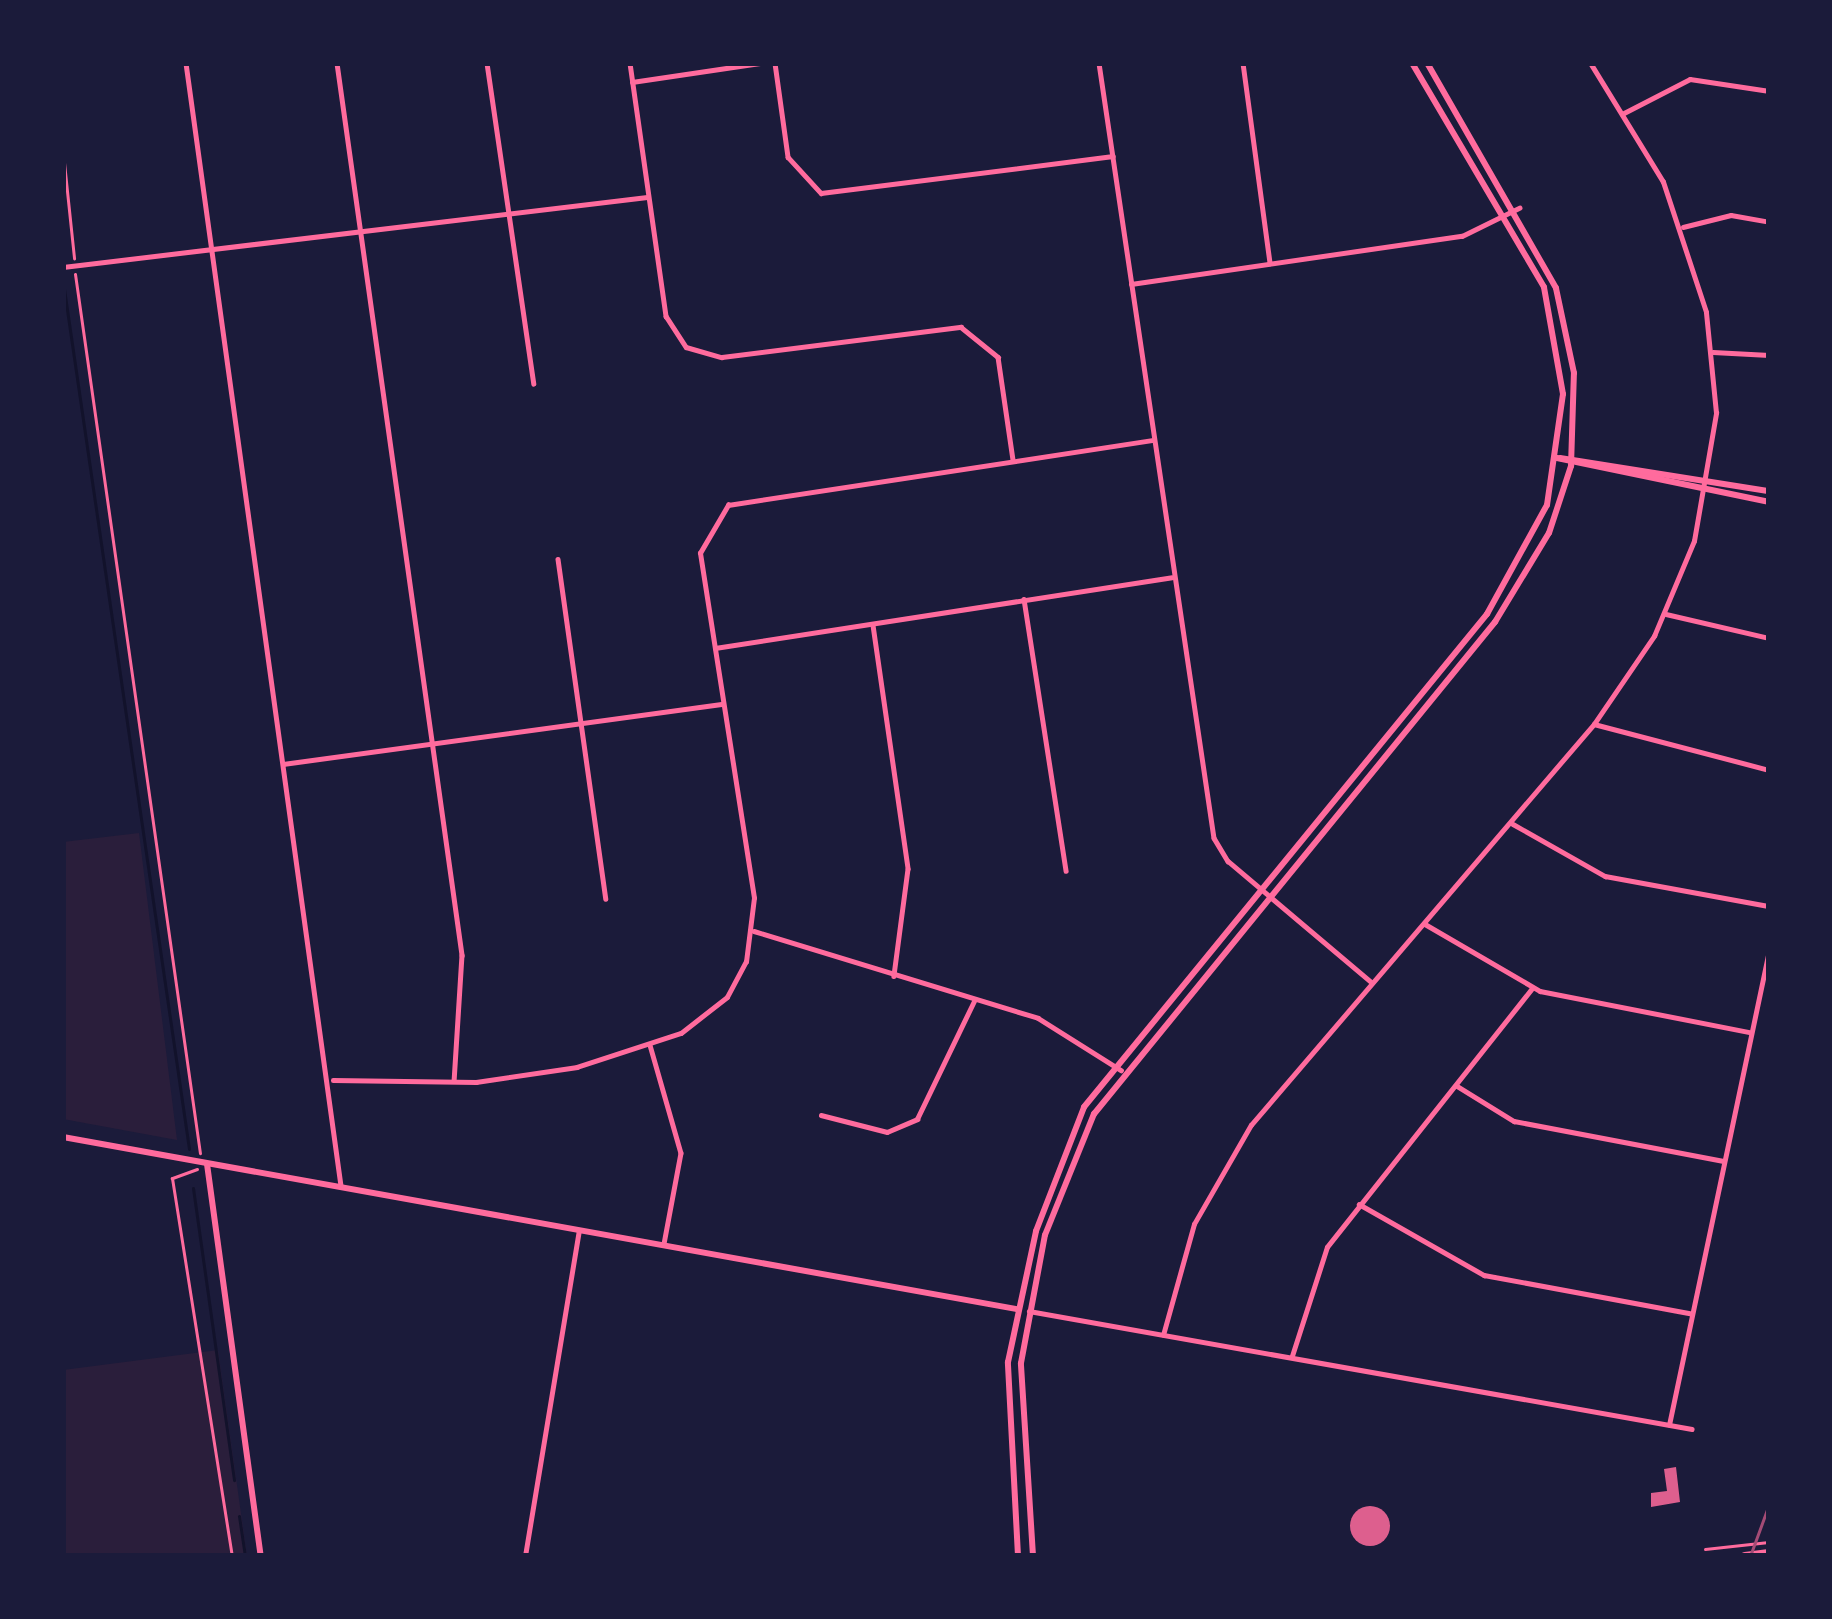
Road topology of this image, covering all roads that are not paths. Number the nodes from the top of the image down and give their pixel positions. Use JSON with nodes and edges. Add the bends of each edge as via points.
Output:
{"nodes":[{"id":1,"x":186,"y":63,"type":"edge"},
{"id":2,"x":337,"y":63,"type":"edge"},
{"id":3,"x":487,"y":63,"type":"edge"},
{"id":4,"x":630,"y":63,"type":"edge"},
{"id":5,"x":760,"y":63,"type":"edge"},
{"id":6,"x":775,"y":63,"type":"edge"},
{"id":7,"x":1099,"y":63,"type":"edge"},
{"id":8,"x":1243,"y":63,"type":"edge"},
{"id":9,"x":1412,"y":63,"type":"edge"},
{"id":10,"x":1427,"y":63,"type":"edge"},
{"id":11,"x":1590,"y":63,"type":"edge"},
{"id":12,"x":632,"y":82,"type":"junction"},
{"id":13,"x":1769,"y":91,"type":"edge"},
{"id":14,"x":1622,"y":114,"type":"junction"},
{"id":15,"x":1113,"y":156,"type":"junction"},
{"id":16,"x":649,"y":197,"type":"junction"},
{"id":17,"x":1519,"y":208,"type":"junction"},
{"id":18,"x":1507,"y":214,"type":"junction"},
{"id":19,"x":508,"y":216,"type":"junction"},
{"id":20,"x":1769,"y":222,"type":"edge"},
{"id":21,"x":1683,"y":226,"type":"junction"},
{"id":22,"x":363,"y":234,"type":"junction"},
{"id":23,"x":212,"y":253,"type":"junction"},
{"id":24,"x":1270,"y":263,"type":"junction"},
{"id":25,"x":63,"y":267,"type":"edge"},
{"id":26,"x":1131,"y":284,"type":"junction"},
{"id":27,"x":1713,"y":352,"type":"junction"},
{"id":28,"x":1769,"y":355,"type":"edge"},
{"id":29,"x":534,"y":385,"type":"dead end"},
{"id":30,"x":1153,"y":440,"type":"junction"},
{"id":31,"x":1573,"y":454,"type":"junction"},
{"id":32,"x":1557,"y":458,"type":"junction"},
{"id":33,"x":1013,"y":460,"type":"junction"},
{"id":34,"x":1571,"y":466,"type":"junction"},
{"id":35,"x":1707,"y":479,"type":"junction"},
{"id":36,"x":1706,"y":491,"type":"junction"},
{"id":37,"x":1769,"y":491,"type":"edge"},
{"id":38,"x":1769,"y":502,"type":"edge"},
{"id":39,"x":558,"y":559,"type":"dead end"},
{"id":40,"x":1172,"y":577,"type":"junction"},
{"id":41,"x":1024,"y":599,"type":"junction"},
{"id":42,"x":1666,"y":614,"type":"junction"},
{"id":43,"x":872,"y":623,"type":"junction"},
{"id":44,"x":1769,"y":638,"type":"edge"},
{"id":45,"x":715,"y":648,"type":"junction"},
{"id":46,"x":723,"y":704,"type":"junction"},
{"id":47,"x":1594,"y":724,"type":"junction"},
{"id":48,"x":582,"y":725,"type":"junction"},
{"id":49,"x":433,"y":745,"type":"junction"},
{"id":50,"x":283,"y":764,"type":"junction"},
{"id":51,"x":1769,"y":770,"type":"edge"},
{"id":52,"x":1513,"y":824,"type":"junction"},
{"id":53,"x":1066,"y":871,"type":"dead end"},
{"id":54,"x":1257,"y":887,"type":"junction"},
{"id":55,"x":1266,"y":896,"type":"junction"},
{"id":56,"x":606,"y":899,"type":"dead end"},
{"id":57,"x":1769,"y":906,"type":"edge"},
{"id":58,"x":1425,"y":924,"type":"junction"},
{"id":59,"x":754,"y":931,"type":"junction"},
{"id":60,"x":1769,"y":949,"type":"edge"},
{"id":61,"x":894,"y":976,"type":"junction"},
{"id":62,"x":1371,"y":982,"type":"junction"},
{"id":63,"x":1532,"y":988,"type":"junction"},
{"id":64,"x":974,"y":1001,"type":"junction"},
{"id":65,"x":1750,"y":1033,"type":"junction"},
{"id":66,"x":650,"y":1045,"type":"junction"},
{"id":67,"x":1109,"y":1063,"type":"junction"},
{"id":68,"x":1120,"y":1070,"type":"junction"},
{"id":69,"x":333,"y":1080,"type":"junction"},
{"id":70,"x":454,"y":1081,"type":"junction"},
{"id":71,"x":1456,"y":1086,"type":"junction"},
{"id":72,"x":821,"y":1115,"type":"dead end"},
{"id":73,"x":63,"y":1137,"type":"edge"},
{"id":74,"x":1723,"y":1161,"type":"junction"},
{"id":75,"x":207,"y":1164,"type":"junction"},
{"id":76,"x":340,"y":1186,"type":"junction"},
{"id":77,"x":1359,"y":1204,"type":"junction"},
{"id":78,"x":580,"y":1229,"type":"junction"},
{"id":79,"x":664,"y":1244,"type":"junction"},
{"id":80,"x":1017,"y":1309,"type":"junction"},
{"id":81,"x":1029,"y":1311,"type":"junction"},
{"id":82,"x":1690,"y":1313,"type":"junction"},
{"id":83,"x":1163,"y":1334,"type":"junction"},
{"id":84,"x":1292,"y":1357,"type":"junction"},
{"id":85,"x":1669,"y":1425,"type":"junction"},
{"id":86,"x":1692,"y":1429,"type":"dead end"},
{"id":87,"x":1769,"y":1553,"type":"edge"},
{"id":88,"x":261,"y":1556,"type":"edge"},
{"id":89,"x":525,"y":1556,"type":"edge"},
{"id":90,"x":1018,"y":1556,"type":"edge"},
{"id":91,"x":1033,"y":1556,"type":"edge"},
{"id":92,"x":1745,"y":1556,"type":"edge"}],
"edges":[{"from":1,"to":23,"type":"street"},
{"from":2,"to":22,"type":"street"},
{"from":3,"to":19,"type":"street"},
{"from":4,"to":12,"type":"street"},
{"from":5,"to":12,"type":"street"},
{"from":6,"to":15,"type":"street","via":[[788,157],[821,193]]},
{"from":7,"to":15,"type":"street"},
{"from":8,"to":24,"type":"street"},
{"from":9,"to":18,"type":"street"},
{"from":10,"to":17,"type":"street"},
{"from":11,"to":14,"type":"street"},
{"from":12,"to":16,"type":"street"},
{"from":13,"to":14,"type":"street","via":[[1690,79]]},
{"from":14,"to":21,"type":"street"},
{"from":15,"to":26,"type":"street"},
{"from":16,"to":19,"type":"street"},
{"from":16,"to":33,"type":"street","via":[[676,337],[722,357],[962,327],[998,357]]},
{"from":17,"to":18,"type":"street"},
{"from":17,"to":31,"type":"street","via":[[1568,334]]},
{"from":18,"to":24,"type":"street","via":[[1462,236]]},
{"from":18,"to":32,"type":"street","via":[[1557,337]]},
{"from":19,"to":22,"type":"street"},
{"from":19,"to":29,"type":"street"},
{"from":20,"to":21,"type":"street","via":[[1731,215]]},
{"from":21,"to":27,"type":"street"},
{"from":22,"to":23,"type":"street"},
{"from":22,"to":49,"type":"street"},
{"from":23,"to":25,"type":"street"},
{"from":23,"to":50,"type":"street"},
{"from":24,"to":26,"type":"street"},
{"from":26,"to":30,"type":"street"},
{"from":27,"to":28,"type":"street"},
{"from":27,"to":35,"type":"street"},
{"from":30,"to":33,"type":"street"},
{"from":30,"to":40,"type":"street"},
{"from":31,"to":32,"type":"street"},
{"from":31,"to":34,"type":"street"},
{"from":31,"to":35,"type":"street"},
{"from":32,"to":34,"type":"street"},
{"from":32,"to":54,"type":"street","via":[[1537,530],[1496,600]]},
{"from":33,"to":45,"type":"street","via":[[754,497],[706,529]]},
{"from":34,"to":36,"type":"street"},
{"from":34,"to":55,"type":"street","via":[[1528,577]]},
{"from":35,"to":36,"type":"street"},
{"from":35,"to":37,"type":"street"},
{"from":36,"to":38,"type":"street"},
{"from":36,"to":42,"type":"street"},
{"from":39,"to":48,"type":"street"},
{"from":40,"to":41,"type":"street"},
{"from":40,"to":54,"type":"street","via":[[1214,838]]},
{"from":41,"to":43,"type":"street"},
{"from":41,"to":53,"type":"street"},
{"from":42,"to":44,"type":"street"},
{"from":42,"to":47,"type":"street"},
{"from":43,"to":45,"type":"street"},
{"from":43,"to":61,"type":"street","via":[[908,869]]},
{"from":45,"to":46,"type":"street"},
{"from":46,"to":48,"type":"street"},
{"from":46,"to":59,"type":"street"},
{"from":47,"to":51,"type":"street"},
{"from":47,"to":52,"type":"street"},
{"from":48,"to":49,"type":"street"},
{"from":48,"to":56,"type":"street"},
{"from":49,"to":50,"type":"street"},
{"from":49,"to":70,"type":"street","via":[[462,955]]},
{"from":50,"to":69,"type":"street"},
{"from":52,"to":57,"type":"street","via":[[1605,876]]},
{"from":52,"to":58,"type":"street"},
{"from":54,"to":55,"type":"street"},
{"from":54,"to":67,"type":"street"},
{"from":55,"to":62,"type":"street"},
{"from":55,"to":68,"type":"street"},
{"from":58,"to":62,"type":"street"},
{"from":58,"to":63,"type":"street"},
{"from":59,"to":61,"type":"street"},
{"from":59,"to":66,"type":"street","via":[[727,997]]},
{"from":60,"to":65,"type":"street"},
{"from":61,"to":64,"type":"street"},
{"from":62,"to":83,"type":"street","via":[[1214,1184]]},
{"from":63,"to":65,"type":"street"},
{"from":63,"to":71,"type":"street"},
{"from":64,"to":67,"type":"street","via":[[1038,1018]]},
{"from":64,"to":72,"type":"street","via":[[904,1129]]},
{"from":65,"to":74,"type":"street"},
{"from":66,"to":70,"type":"street","via":[[541,1074]]},
{"from":66,"to":79,"type":"street","via":[[681,1153]]},
{"from":67,"to":68,"type":"street"},
{"from":67,"to":80,"type":"street","via":[[1059,1159]]},
{"from":68,"to":81,"type":"street","via":[[1070,1163]]},
{"from":69,"to":70,"type":"street"},
{"from":69,"to":76,"type":"street"},
{"from":71,"to":74,"type":"street","via":[[1514,1121]]},
{"from":71,"to":77,"type":"street"},
{"from":73,"to":75,"type":"street"},
{"from":74,"to":82,"type":"street"},
{"from":75,"to":76,"type":"street"},
{"from":75,"to":88,"type":"street"},
{"from":76,"to":78,"type":"street"},
{"from":77,"to":82,"type":"street","via":[[1484,1275]]},
{"from":77,"to":84,"type":"street","via":[[1310,1282]]},
{"from":78,"to":79,"type":"street"},
{"from":78,"to":89,"type":"street"},
{"from":79,"to":80,"type":"street"},
{"from":80,"to":81,"type":"street"},
{"from":80,"to":90,"type":"street","via":[[1006,1425]]},
{"from":81,"to":83,"type":"street"},
{"from":81,"to":91,"type":"street","via":[[1018,1425]]},
{"from":82,"to":85,"type":"street"},
{"from":83,"to":84,"type":"street"},
{"from":84,"to":85,"type":"street"},
{"from":85,"to":86,"type":"street"},
{"from":87,"to":92,"type":"main road"}]}
